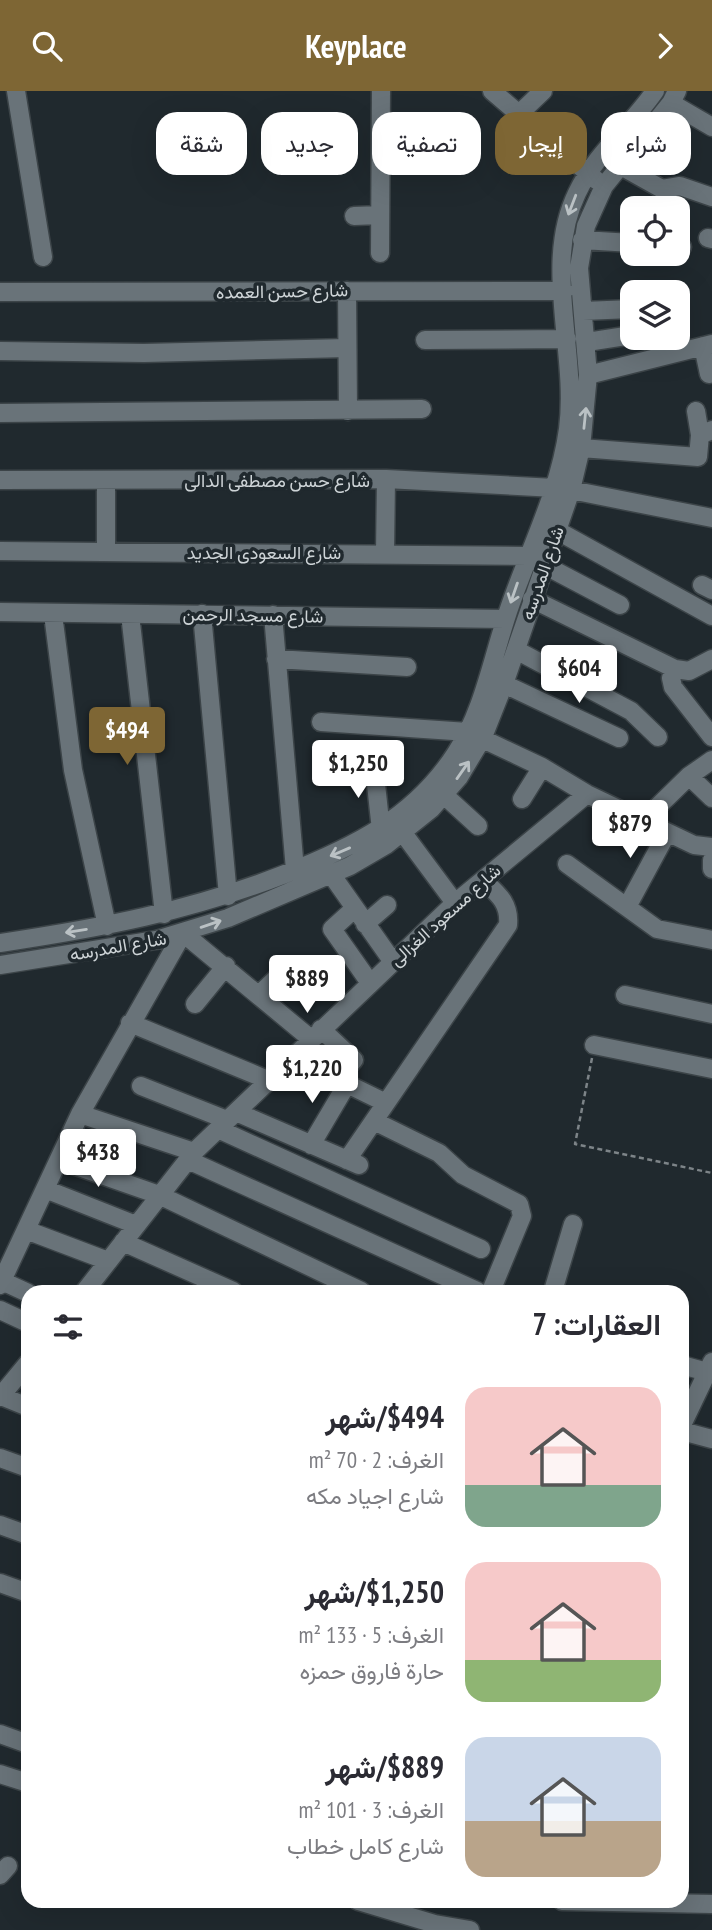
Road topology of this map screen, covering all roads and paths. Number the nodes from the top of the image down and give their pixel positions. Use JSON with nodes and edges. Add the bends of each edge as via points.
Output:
{"nodes":[{"id":1,"x":16,"y":91,"type":"edge"},
{"id":2,"x":381,"y":91,"type":"edge"},
{"id":3,"x":492,"y":91,"type":"edge"},
{"id":4,"x":543,"y":91,"type":"edge"},
{"id":5,"x":655,"y":91,"type":"edge"},
{"id":6,"x":674,"y":97,"type":"edge"},
{"id":7,"x":515,"y":112,"type":"edge"},
{"id":8,"x":521,"y":112,"type":"edge"},
{"id":9,"x":662,"y":112,"type":"edge"},
{"id":10,"x":712,"y":127,"type":"edge"},
{"id":11,"x":588,"y":173,"type":"junction"},
{"id":12,"x":612,"y":175,"type":"edge"},
{"id":13,"x":637,"y":175,"type":"edge"},
{"id":14,"x":604,"y":187,"type":"junction"},
{"id":15,"x":712,"y":197,"type":"edge"},
{"id":16,"x":380,"y":215,"type":"junction"},
{"id":17,"x":354,"y":216,"type":"dead end"},
{"id":18,"x":582,"y":240,"type":"junction"},
{"id":19,"x":620,"y":242,"type":"edge"},
{"id":20,"x":380,"y":253,"type":"dead end"},
{"id":21,"x":43,"y":257,"type":"dead end"},
{"id":22,"x":347,"y":291,"type":"junction"},
{"id":23,"x":564,"y":291,"type":"junction"},
{"id":24,"x":0,"y":292,"type":"edge"},
{"id":25,"x":620,"y":309,"type":"edge"},
{"id":26,"x":583,"y":311,"type":"junction"},
{"id":27,"x":620,"y":337,"type":"edge"},
{"id":28,"x":567,"y":339,"type":"junction"},
{"id":29,"x":425,"y":340,"type":"dead end"},
{"id":30,"x":587,"y":342,"type":"junction"},
{"id":31,"x":707,"y":345,"type":"edge"},
{"id":32,"x":347,"y":348,"type":"junction"},
{"id":33,"x":0,"y":351,"type":"edge"},
{"id":34,"x":709,"y":374,"type":"dead end"},
{"id":35,"x":588,"y":375,"type":"junction"},
{"id":36,"x":422,"y":409,"type":"dead end"},
{"id":37,"x":348,"y":411,"type":"junction"},
{"id":38,"x":696,"y":411,"type":"dead end"},
{"id":39,"x":0,"y":413,"type":"edge"},
{"id":40,"x":706,"y":432,"type":"edge"},
{"id":41,"x":581,"y":448,"type":"junction"},
{"id":42,"x":386,"y":479,"type":"junction"},
{"id":43,"x":0,"y":480,"type":"edge"},
{"id":44,"x":106,"y":480,"type":"junction"},
{"id":45,"x":563,"y":489,"type":"junction"},
{"id":46,"x":712,"y":518,"type":"edge"},
{"id":47,"x":549,"y":526,"type":"junction"},
{"id":48,"x":0,"y":551,"type":"edge"},
{"id":49,"x":106,"y":551,"type":"junction"},
{"id":50,"x":385,"y":553,"type":"junction"},
{"id":51,"x":527,"y":556,"type":"junction"},
{"id":52,"x":544,"y":565,"type":"junction"},
{"id":53,"x":531,"y":599,"type":"junction"},
{"id":54,"x":620,"y":605,"type":"dead end"},
{"id":55,"x":0,"y":612,"type":"edge"},
{"id":56,"x":52,"y":614,"type":"junction"},
{"id":57,"x":130,"y":614,"type":"junction"},
{"id":58,"x":202,"y":614,"type":"junction"},
{"id":59,"x":273,"y":615,"type":"junction"},
{"id":60,"x":712,"y":616,"type":"edge"},
{"id":61,"x":505,"y":619,"type":"junction"},
{"id":62,"x":516,"y":650,"type":"junction"},
{"id":63,"x":276,"y":659,"type":"junction"},
{"id":64,"x":710,"y":662,"type":"edge"},
{"id":65,"x":407,"y":667,"type":"dead end"},
{"id":66,"x":675,"y":669,"type":"junction"},
{"id":67,"x":505,"y":684,"type":"junction"},
{"id":68,"x":321,"y":722,"type":"dead end"},
{"id":69,"x":476,"y":734,"type":"junction"},
{"id":70,"x":658,"y":737,"type":"dead end"},
{"id":71,"x":712,"y":737,"type":"edge"},
{"id":72,"x":619,"y":738,"type":"dead end"},
{"id":73,"x":712,"y":760,"type":"edge"},
{"id":74,"x":374,"y":766,"type":"dead end"},
{"id":75,"x":542,"y":767,"type":"junction"},
{"id":76,"x":689,"y":776,"type":"junction"},
{"id":77,"x":587,"y":794,"type":"junction"},
{"id":78,"x":444,"y":795,"type":"junction"},
{"id":79,"x":712,"y":798,"type":"edge"},
{"id":80,"x":522,"y":799,"type":"dead end"},
{"id":81,"x":643,"y":821,"type":"junction"},
{"id":82,"x":478,"y":826,"type":"dead end"},
{"id":83,"x":381,"y":830,"type":"junction"},
{"id":84,"x":667,"y":832,"type":"junction"},
{"id":85,"x":403,"y":833,"type":"junction"},
{"id":86,"x":712,"y":847,"type":"edge"},
{"id":87,"x":712,"y":860,"type":"edge"},
{"id":88,"x":567,"y":864,"type":"dead end"},
{"id":89,"x":712,"y":869,"type":"edge"},
{"id":90,"x":295,"y":870,"type":"junction"},
{"id":91,"x":331,"y":874,"type":"junction"},
{"id":92,"x":483,"y":880,"type":"junction"},
{"id":93,"x":228,"y":896,"type":"junction"},
{"id":94,"x":455,"y":903,"type":"junction"},
{"id":95,"x":387,"y":905,"type":"dead end"},
{"id":96,"x":627,"y":907,"type":"junction"},
{"id":97,"x":354,"y":909,"type":"junction"},
{"id":98,"x":164,"y":914,"type":"junction"},
{"id":99,"x":365,"y":924,"type":"junction"},
{"id":100,"x":107,"y":926,"type":"junction"},
{"id":101,"x":183,"y":933,"type":"junction"},
{"id":102,"x":712,"y":940,"type":"edge"},
{"id":103,"x":0,"y":943,"type":"edge"},
{"id":104,"x":393,"y":962,"type":"junction"},
{"id":105,"x":0,"y":965,"type":"edge"},
{"id":106,"x":226,"y":967,"type":"junction"},
{"id":107,"x":286,"y":969,"type":"dead end"},
{"id":108,"x":370,"y":983,"type":"junction"},
{"id":109,"x":259,"y":995,"type":"junction"},
{"id":110,"x":625,"y":995,"type":"dead end"},
{"id":111,"x":195,"y":1004,"type":"dead end"},
{"id":112,"x":712,"y":1014,"type":"edge"},
{"id":113,"x":130,"y":1023,"type":"junction"},
{"id":114,"x":316,"y":1034,"type":"junction"},
{"id":115,"x":594,"y":1045,"type":"joint"},
{"id":116,"x":712,"y":1069,"type":"edge"},
{"id":117,"x":268,"y":1080,"type":"junction"},
{"id":118,"x":347,"y":1084,"type":"junction"},
{"id":119,"x":141,"y":1086,"type":"dead end"},
{"id":120,"x":386,"y":1103,"type":"junction"},
{"id":121,"x":80,"y":1114,"type":"junction"},
{"id":122,"x":227,"y":1120,"type":"junction"},
{"id":123,"x":374,"y":1121,"type":"junction"},
{"id":124,"x":311,"y":1145,"type":"junction"},
{"id":125,"x":191,"y":1156,"type":"junction"},
{"id":126,"x":59,"y":1160,"type":"junction"},
{"id":127,"x":712,"y":1173,"type":"edge"},
{"id":128,"x":45,"y":1189,"type":"junction"},
{"id":129,"x":159,"y":1195,"type":"junction"},
{"id":130,"x":573,"y":1224,"type":"dead end"},
{"id":131,"x":136,"y":1225,"type":"junction"},
{"id":132,"x":26,"y":1230,"type":"junction"},
{"id":133,"x":123,"y":1242,"type":"junction"},
{"id":134,"x":481,"y":1249,"type":"dead end"},
{"id":135,"x":108,"y":1261,"type":"junction"},
{"id":136,"x":1,"y":1283,"type":"edge"},
{"id":137,"x":90,"y":1285,"type":"edge"},
{"id":138,"x":220,"y":1285,"type":"edge"},
{"id":139,"x":348,"y":1285,"type":"edge"},
{"id":140,"x":464,"y":1285,"type":"edge"},
{"id":141,"x":493,"y":1285,"type":"edge"},
{"id":142,"x":555,"y":1285,"type":"edge"},
{"id":143,"x":21,"y":1290,"type":"edge"},
{"id":144,"x":0,"y":1310,"type":"edge"},
{"id":145,"x":21,"y":1320,"type":"edge"},
{"id":146,"x":689,"y":1366,"type":"edge"},
{"id":147,"x":710,"y":1367,"type":"edge"},
{"id":148,"x":21,"y":1372,"type":"edge"},
{"id":149,"x":0,"y":1397,"type":"edge"},
{"id":150,"x":21,"y":1404,"type":"edge"},
{"id":151,"x":689,"y":1413,"type":"edge"},
{"id":152,"x":689,"y":1429,"type":"edge"},
{"id":153,"x":712,"y":1439,"type":"edge"},
{"id":154,"x":0,"y":1458,"type":"edge"},
{"id":155,"x":21,"y":1466,"type":"edge"},
{"id":156,"x":0,"y":1525,"type":"edge"},
{"id":157,"x":21,"y":1532,"type":"edge"},
{"id":158,"x":0,"y":1583,"type":"edge"},
{"id":159,"x":21,"y":1590,"type":"edge"},
{"id":160,"x":0,"y":1734,"type":"edge"},
{"id":161,"x":21,"y":1742,"type":"edge"},
{"id":162,"x":0,"y":1774,"type":"edge"},
{"id":163,"x":21,"y":1781,"type":"edge"},
{"id":164,"x":689,"y":1904,"type":"edge"},
{"id":165,"x":712,"y":1904,"type":"edge"},
{"id":166,"x":378,"y":1908,"type":"edge"},
{"id":167,"x":434,"y":1927,"type":"edge"},
{"id":168,"x":470,"y":1930,"type":"edge"}],
"edges":[{"from":1,"to":21,"type":"street"},
{"from":2,"to":16,"type":"street"},
{"from":3,"to":7,"type":"street"},
{"from":4,"to":8,"type":"street"},
{"from":5,"to":11,"type":"street","name":"شارع المدرسه"},
{"from":6,"to":9,"type":"street","name":"شارع المدرسه"},
{"from":6,"to":10,"type":"street"},
{"from":11,"to":14,"type":"street"},
{"from":11,"to":23,"type":"street","name":"شارع المدرسه","one_way":true,"via":[[565,227]]},
{"from":12,"to":14,"type":"street","name":"شارع المدرسه"},
{"from":13,"to":15,"type":"street","via":[[662,189],[680,186]]},
{"from":14,"to":18,"type":"street","name":"شارع المدرسه"},
{"from":16,"to":17,"type":"street"},
{"from":16,"to":20,"type":"street"},
{"from":18,"to":19,"type":"street"},
{"from":18,"to":26,"type":"street","name":"شارع المدرسه","via":[[579,282]]},
{"from":22,"to":23,"type":"street","name":"شارع حسن العمده"},
{"from":22,"to":24,"type":"street","name":"شارع حسن العمده"},
{"from":22,"to":32,"type":"street"},
{"from":23,"to":28,"type":"street","name":"شارع المدرسه"},
{"from":25,"to":26,"type":"street"},
{"from":26,"to":30,"type":"street","name":"شارع المدرسه"},
{"from":27,"to":30,"type":"street"},
{"from":28,"to":29,"type":"street"},
{"from":28,"to":45,"type":"street","name":"شارع المدرسه","via":[[570,414]]},
{"from":30,"to":35,"type":"street","name":"شارع المدرسه"},
{"from":31,"to":34,"type":"street"},
{"from":31,"to":35,"type":"street"},
{"from":32,"to":33,"type":"street"},
{"from":32,"to":37,"type":"street"},
{"from":41,"to":35,"type":"street","name":"شارع المدرسه","one_way":true},
{"from":36,"to":37,"type":"street"},
{"from":37,"to":39,"type":"street"},
{"from":38,"to":40,"type":"street"},
{"from":40,"to":41,"type":"street","via":[[698,457]]},
{"from":41,"to":45,"type":"street","name":"شارع المدرسه"},
{"from":42,"to":44,"type":"street","name":"شارع حسن مصطفى الدالى"},
{"from":42,"to":45,"type":"street","name":"شارع حسن مصطفى الدالى"},
{"from":42,"to":50,"type":"street"},
{"from":43,"to":44,"type":"street","name":"شارع حسن مصطفى الدالى"},
{"from":44,"to":49,"type":"street"},
{"from":45,"to":46,"type":"street","name":"شارع حسن مصطفى الدالى"},
{"from":45,"to":47,"type":"street","name":"شارع المدرسه"},
{"from":47,"to":51,"type":"street","name":"شارع المدرسه"},
{"from":47,"to":52,"type":"street","name":"شارع المدرسه"},
{"from":47,"to":60,"type":"street"},
{"from":48,"to":49,"type":"street","name":"شارع السعودى الجديد"},
{"from":49,"to":50,"type":"street","name":"شارع السعودى الجديد"},
{"from":50,"to":51,"type":"street","name":"شارع السعودى الجديد"},
{"from":51,"to":52,"type":"street"},
{"from":51,"to":61,"type":"street","name":"شارع المدرسه","one_way":true},
{"from":52,"to":53,"type":"street","name":"شارع المدرسه"},
{"from":52,"to":54,"type":"street"},
{"from":53,"to":62,"type":"street","name":"شارع المدرسه"},
{"from":53,"to":66,"type":"street"},
{"from":55,"to":56,"type":"street","name":"شارع مسجد الرحمن"},
{"from":56,"to":57,"type":"street","name":"شارع مسجد الرحمن"},
{"from":56,"to":100,"type":"street","via":[[73,770]]},
{"from":57,"to":58,"type":"street","name":"شارع مسجد الرحمن"},
{"from":57,"to":98,"type":"street"},
{"from":58,"to":59,"type":"street","name":"شارع مسجد الرحمن"},
{"from":58,"to":93,"type":"street"},
{"from":59,"to":61,"type":"street","name":"شارع مسجد الرحمن"},
{"from":59,"to":63,"type":"street"},
{"from":61,"to":69,"type":"street","name":"شارع المدرسه"},
{"from":62,"to":67,"type":"street","name":"شارع المدرسه"},
{"from":62,"to":70,"type":"street","via":[[631,711]]},
{"from":63,"to":65,"type":"street"},
{"from":63,"to":90,"type":"street"},
{"from":64,"to":66,"type":"street","via":[[689,671]]},
{"from":66,"to":71,"type":"street","via":[[673,687]]},
{"from":67,"to":69,"type":"street","name":"شارع المدرسه"},
{"from":67,"to":72,"type":"street"},
{"from":68,"to":69,"type":"street"},
{"from":69,"to":75,"type":"street"},
{"from":78,"to":69,"type":"street","name":"شارع المدرسه","one_way":true},
{"from":69,"to":83,"type":"street","name":"شارع المدرسه","via":[[431,787]]},
{"from":73,"to":76,"type":"street"},
{"from":74,"to":83,"type":"street"},
{"from":75,"to":77,"type":"street"},
{"from":75,"to":80,"type":"street"},
{"from":76,"to":79,"type":"street"},
{"from":76,"to":81,"type":"street"},
{"from":77,"to":81,"type":"street"},
{"from":77,"to":92,"type":"street","name":"شارع مسعود الغزالى"},
{"from":78,"to":82,"type":"street"},
{"from":78,"to":85,"type":"street","name":"شارع المدرسه"},
{"from":81,"to":84,"type":"street"},
{"from":83,"to":90,"type":"street","name":"شارع المدرسه","one_way":true},
{"from":84,"to":86,"type":"street","via":[[694,845]]},
{"from":84,"to":96,"type":"street"},
{"from":85,"to":91,"type":"street","name":"شارع المدرسه"},
{"from":85,"to":94,"type":"street"},
{"from":87,"to":89,"type":"street"},
{"from":88,"to":96,"type":"street"},
{"from":90,"to":93,"type":"street","name":"شارع المدرسه"},
{"from":91,"to":97,"type":"street"},
{"from":101,"to":91,"type":"street","name":"شارع المدرسه","one_way":true},
{"from":92,"to":94,"type":"street","name":"شارع مسعود الغزالى"},
{"from":92,"to":120,"type":"street","via":[[504,901],[508,925]]},
{"from":93,"to":98,"type":"street","name":"شارع المدرسه"},
{"from":94,"to":104,"type":"street","name":"شارع مسعود الغزالى"},
{"from":95,"to":99,"type":"street"},
{"from":96,"to":102,"type":"street","via":[[657,929]]},
{"from":97,"to":99,"type":"street"},
{"from":97,"to":108,"type":"street","via":[[332,929]]},
{"from":98,"to":100,"type":"street","name":"شارع المدرسه"},
{"from":99,"to":104,"type":"street"},
{"from":100,"to":103,"type":"street","name":"شارع المدرسه","one_way":true},
{"from":101,"to":105,"type":"street","name":"شارع المدرسه"},
{"from":101,"to":106,"type":"street"},
{"from":101,"to":113,"type":"street"},
{"from":104,"to":108,"type":"street","name":"شارع مسعود الغزالى"},
{"from":106,"to":109,"type":"street"},
{"from":106,"to":111,"type":"street"},
{"from":107,"to":109,"type":"street"},
{"from":108,"to":114,"type":"street","name":"شارع مسعود الغزالى"},
{"from":109,"to":114,"type":"street"},
{"from":110,"to":112,"type":"street"},
{"from":113,"to":117,"type":"street"},
{"from":113,"to":121,"type":"street"},
{"from":114,"to":117,"type":"street","name":"شارع مسعود الغزالى"},
{"from":114,"to":118,"type":"street","via":[[353,1056],[339,1078]]},
{"from":115,"to":116,"type":"street"},
{"from":115,"to":127,"type":"path","via":[[575,1144]]},
{"from":117,"to":122,"type":"street","name":"شارع مسعود الغزالى"},
{"from":118,"to":120,"type":"street"},
{"from":118,"to":124,"type":"street"},
{"from":119,"to":122,"type":"street"},
{"from":120,"to":123,"type":"street"},
{"from":121,"to":125,"type":"street"},
{"from":121,"to":126,"type":"street"},
{"from":122,"to":124,"type":"street"},
{"from":122,"to":125,"type":"street","name":"شارع مسعود الغزالى"},
{"from":122,"to":134,"type":"street"},
{"from":123,"to":124,"type":"street","via":[[353,1163]]},
{"from":123,"to":141,"type":"street","via":[[439,1153],[463,1175],[519,1204],[522,1216]]},
{"from":125,"to":129,"type":"street","name":"شارع مسعود الغزالى"},
{"from":125,"to":140,"type":"street"},
{"from":126,"to":128,"type":"street"},
{"from":126,"to":129,"type":"street"},
{"from":128,"to":131,"type":"street"},
{"from":128,"to":132,"type":"street"},
{"from":129,"to":131,"type":"street","name":"شارع مسعود الغزالى"},
{"from":129,"to":139,"type":"street"},
{"from":130,"to":142,"type":"street"},
{"from":131,"to":133,"type":"street","name":"شارع مسعود الغزالى"},
{"from":132,"to":135,"type":"street"},
{"from":132,"to":136,"type":"street"},
{"from":133,"to":135,"type":"street","name":"شارع مسعود الغزالى"},
{"from":133,"to":138,"type":"street"},
{"from":135,"to":137,"type":"street","name":"شارع مسعود الغزالى"},
{"from":136,"to":143,"type":"street"},
{"from":144,"to":145,"type":"street"},
{"from":146,"to":147,"type":"street"},
{"from":147,"to":151,"type":"street"},
{"from":148,"to":149,"type":"street"},
{"from":149,"to":150,"type":"street"},
{"from":152,"to":153,"type":"street"},
{"from":154,"to":155,"type":"street"},
{"from":156,"to":157,"type":"street"},
{"from":158,"to":159,"type":"street"},
{"from":160,"to":161,"type":"street"},
{"from":162,"to":163,"type":"street"},
{"from":164,"to":165,"type":"street"},
{"from":166,"to":167,"type":"street"},
{"from":167,"to":168,"type":"street"}]}
